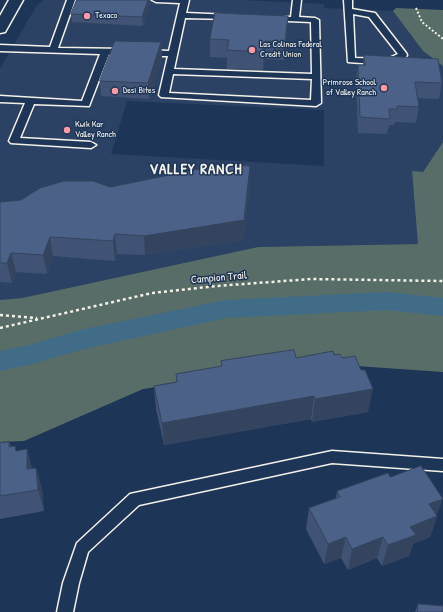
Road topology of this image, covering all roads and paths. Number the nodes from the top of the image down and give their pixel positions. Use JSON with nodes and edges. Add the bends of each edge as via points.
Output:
{"nodes":[{"id":1,"x":16,"y":0,"type":"edge"},
{"id":2,"x":71,"y":0,"type":"edge"},
{"id":3,"x":156,"y":0,"type":"edge"},
{"id":4,"x":185,"y":0,"type":"edge"},
{"id":5,"x":297,"y":0,"type":"edge"},
{"id":6,"x":348,"y":0,"type":"edge"},
{"id":7,"x":416,"y":8,"type":"dead end"},
{"id":8,"x":349,"y":11,"type":"junction"},
{"id":9,"x":182,"y":15,"type":"junction"},
{"id":10,"x":242,"y":18,"type":"edge"},
{"id":11,"x":280,"y":19,"type":"edge"},
{"id":12,"x":295,"y":19,"type":"junction"},
{"id":13,"x":0,"y":29,"type":"edge"},
{"id":14,"x":443,"y":39,"type":"edge"},
{"id":15,"x":0,"y":48,"type":"edge"},
{"id":16,"x":53,"y":50,"type":"junction"},
{"id":17,"x":105,"y":52,"type":"junction"},
{"id":18,"x":173,"y":54,"type":"junction"},
{"id":19,"x":169,"y":71,"type":"junction"},
{"id":20,"x":316,"y":77,"type":"junction"},
{"id":21,"x":0,"y":99,"type":"edge"},
{"id":22,"x":31,"y":101,"type":"junction"},
{"id":23,"x":91,"y":145,"type":"dead end"},
{"id":24,"x":443,"y":281,"type":"edge"},
{"id":25,"x":0,"y":315,"type":"edge"},
{"id":26,"x":40,"y":318,"type":"junction"},
{"id":27,"x":0,"y":328,"type":"edge"},
{"id":28,"x":443,"y":465,"type":"edge"},
{"id":29,"x":65,"y":612,"type":"edge"}],
"edges":[{"from":1,"to":13,"type":"main road"},
{"from":2,"to":16,"type":"lane"},
{"from":3,"to":4,"type":"lane"},
{"from":4,"to":9,"type":"lane"},
{"from":5,"to":12,"type":"lane"},
{"from":6,"to":8,"type":"lane"},
{"from":7,"to":14,"type":"path","via":[[416,15],[425,26]]},
{"from":8,"to":8,"type":"lane","via":[[351,60],[388,62],[403,54],[372,15]]},
{"from":9,"to":10,"type":"lane"},
{"from":9,"to":18,"type":"lane"},
{"from":11,"to":12,"type":"lane"},
{"from":12,"to":20,"type":"lane","via":[[315,20]]},
{"from":15,"to":16,"type":"lane"},
{"from":16,"to":17,"type":"lane"},
{"from":17,"to":18,"type":"lane"},
{"from":17,"to":22,"type":"lane","via":[[86,104]]},
{"from":18,"to":19,"type":"lane"},
{"from":19,"to":20,"type":"lane"},
{"from":19,"to":20,"type":"lane","via":[[164,95],[316,103]]},
{"from":21,"to":22,"type":"lane"},
{"from":22,"to":23,"type":"lane","via":[[14,141]]},
{"from":24,"to":26,"type":"path","name":"Campion Trail","via":[[311,279],[217,286],[152,293]]},
{"from":25,"to":26,"type":"path"},
{"from":26,"to":27,"type":"path","name":"Campion Trail"},
{"from":28,"to":29,"type":"lane","via":[[332,457],[135,499],[82,548]]}]}
